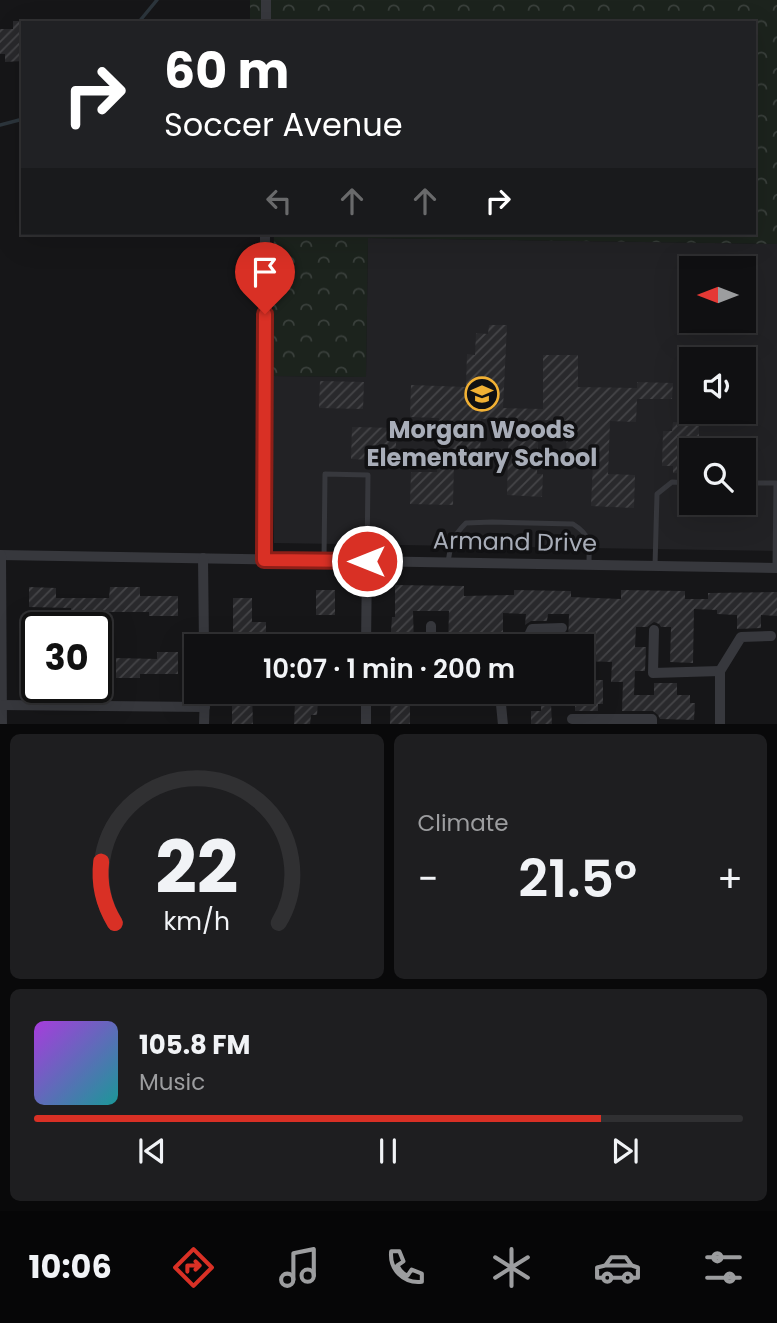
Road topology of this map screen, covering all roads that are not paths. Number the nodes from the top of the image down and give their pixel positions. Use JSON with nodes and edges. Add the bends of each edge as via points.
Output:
{"nodes":[{"id":1,"x":266,"y":0,"type":"edge"},
{"id":2,"x":266,"y":21,"type":"edge"},
{"id":3,"x":265,"y":235,"type":"edge"},
{"id":4,"x":679,"y":482,"type":"edge"},
{"id":5,"x":756,"y":483,"type":"edge"},
{"id":6,"x":0,"y":555,"type":"edge"},
{"id":7,"x":203,"y":558,"type":"junction"},
{"id":8,"x":264,"y":560,"type":"junction"},
{"id":9,"x":324,"y":561,"type":"junction"},
{"id":10,"x":367,"y":561,"type":"junction"},
{"id":11,"x":448,"y":562,"type":"junction"},
{"id":12,"x":589,"y":564,"type":"junction"},
{"id":13,"x":655,"y":566,"type":"junction"},
{"id":14,"x":776,"y":568,"type":"edge"},
{"id":15,"x":431,"y":626,"type":"dead end"},
{"id":16,"x":562,"y":628,"type":"dead end"},
{"id":17,"x":654,"y":631,"type":"dead end"},
{"id":18,"x":204,"y":634,"type":"edge"},
{"id":19,"x":366,"y":634,"type":"edge"},
{"id":20,"x":431,"y":634,"type":"edge"},
{"id":21,"x":530,"y":634,"type":"edge"},
{"id":22,"x":771,"y":636,"type":"dead end"},
{"id":23,"x":720,"y":671,"type":"junction"},
{"id":24,"x":366,"y":704,"type":"edge"},
{"id":25,"x":502,"y":704,"type":"edge"},
{"id":26,"x":1,"y":705,"type":"edge"},
{"id":27,"x":205,"y":707,"type":"joint"},
{"id":28,"x":572,"y":719,"type":"dead end"},
{"id":29,"x":2,"y":724,"type":"edge"},
{"id":30,"x":204,"y":724,"type":"edge"},
{"id":31,"x":366,"y":724,"type":"edge"},
{"id":32,"x":503,"y":724,"type":"edge"},
{"id":33,"x":652,"y":724,"type":"edge"},
{"id":34,"x":720,"y":724,"type":"edge"}],
"edges":[{"from":1,"to":2,"type":"street"},
{"from":3,"to":8,"type":"street"},
{"from":4,"to":13,"type":"lane","via":[[672,482],[657,494]]},
{"from":5,"to":14,"type":"lane","via":[[776,484]]},
{"from":6,"to":7,"type":"street","name":"Armand Drive"},
{"from":6,"to":26,"type":"street"},
{"from":7,"to":8,"type":"street","name":"Armand Drive"},
{"from":7,"to":18,"type":"street"},
{"from":8,"to":9,"type":"street","name":"Armand Drive"},
{"from":9,"to":10,"type":"street","name":"Armand Drive"},
{"from":9,"to":10,"type":"lane","via":[[325,474],[368,475]]},
{"from":10,"to":11,"type":"street","name":"Armand Drive"},
{"from":10,"to":19,"type":"street"},
{"from":11,"to":12,"type":"street","name":"Armand Drive"},
{"from":11,"to":12,"type":"lane","via":[[452,540],[466,523],[492,522],[573,524],[589,541]]},
{"from":12,"to":13,"type":"street","name":"Armand Drive"},
{"from":13,"to":14,"type":"street","name":"Armand Drive"},
{"from":15,"to":20,"type":"street"},
{"from":16,"to":21,"type":"street","via":[[532,629]]},
{"from":17,"to":23,"type":"street","via":[[653,673]]},
{"from":22,"to":23,"type":"street","via":[[741,636]]},
{"from":23,"to":34,"type":"street"},
{"from":24,"to":31,"type":"street"},
{"from":25,"to":32,"type":"street"},
{"from":26,"to":27,"type":"street"},
{"from":26,"to":29,"type":"street"},
{"from":27,"to":30,"type":"street"},
{"from":28,"to":33,"type":"street","via":[[652,719]]}]}
